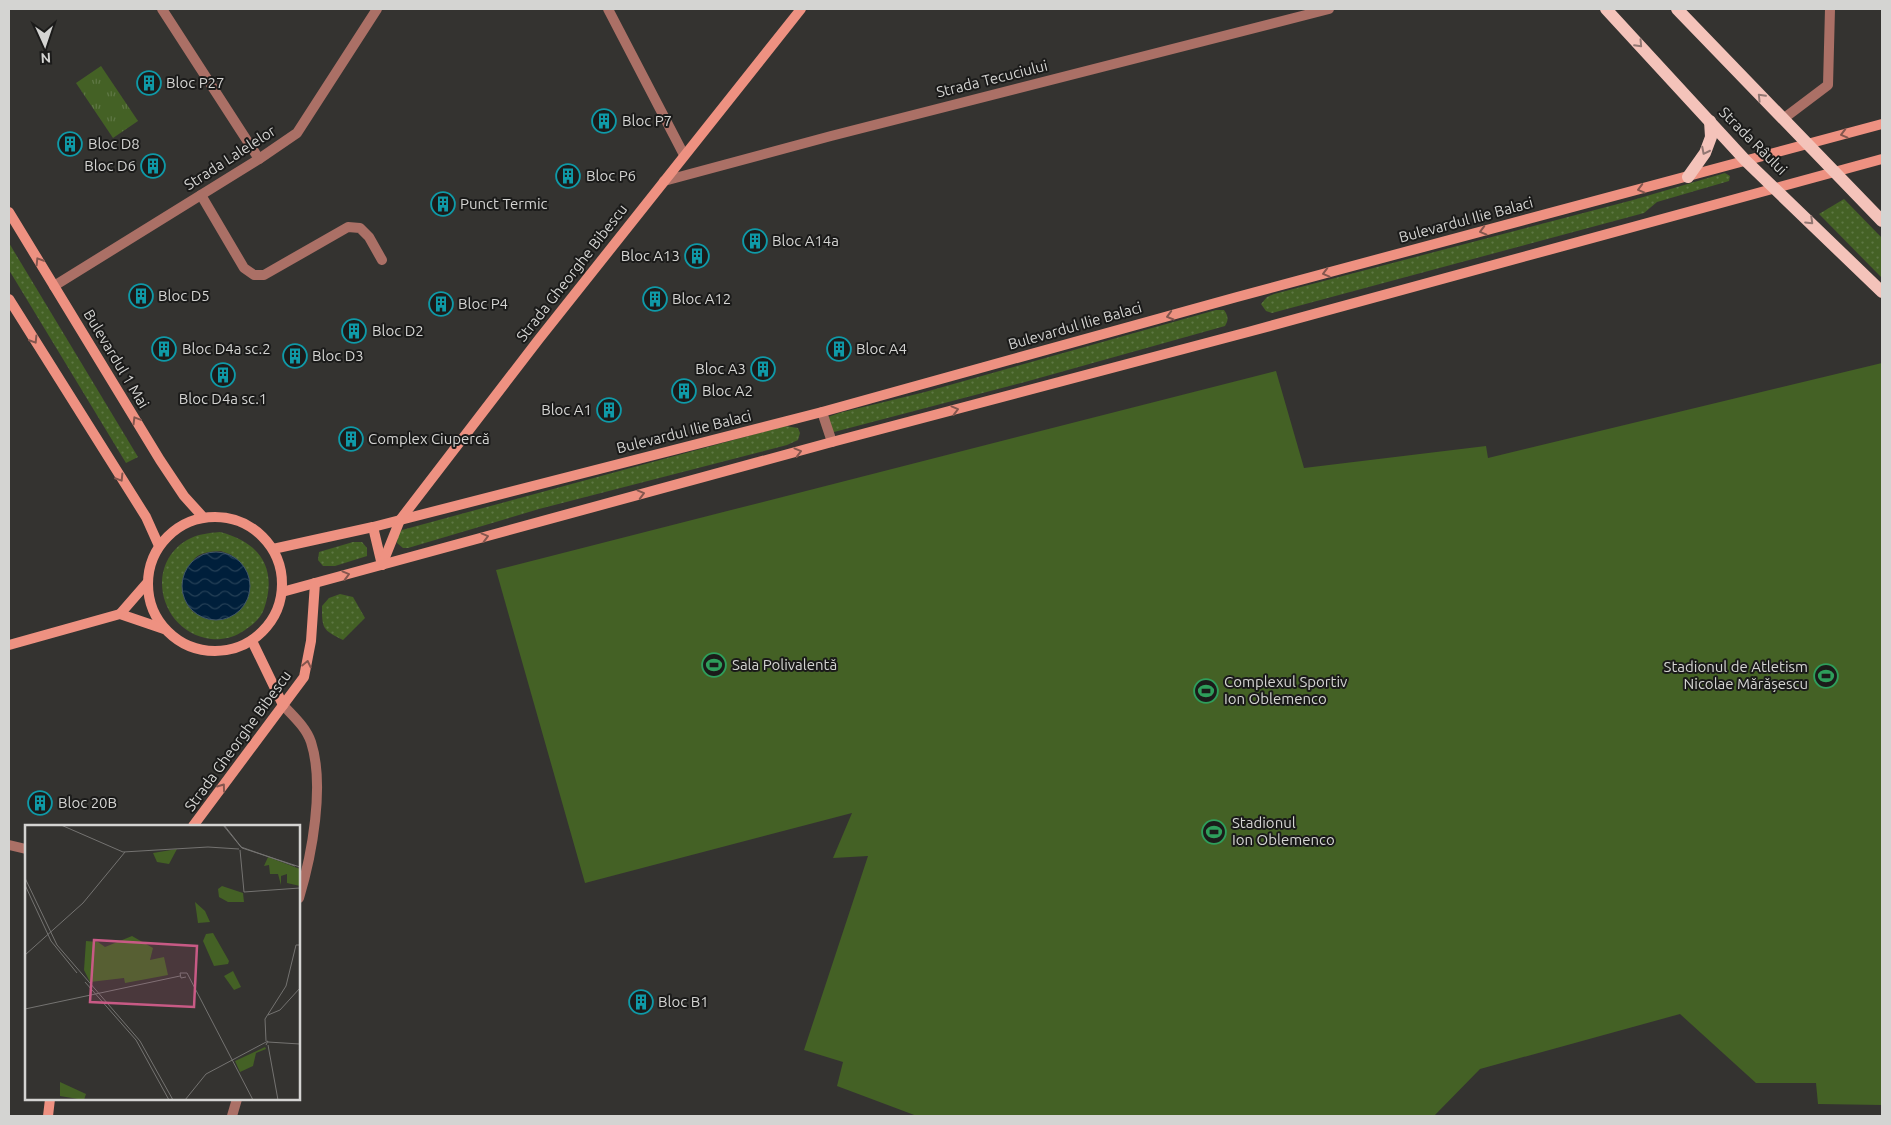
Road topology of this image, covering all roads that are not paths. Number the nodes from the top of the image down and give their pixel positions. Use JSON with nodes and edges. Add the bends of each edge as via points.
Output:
{"nodes":[{"id":1,"x":162,"y":9,"type":"edge"},
{"id":2,"x":377,"y":9,"type":"edge"},
{"id":3,"x":608,"y":9,"type":"edge"},
{"id":4,"x":801,"y":9,"type":"edge"},
{"id":5,"x":1329,"y":9,"type":"edge"},
{"id":6,"x":1606,"y":9,"type":"edge"},
{"id":7,"x":1677,"y":9,"type":"edge"},
{"id":8,"x":1830,"y":9,"type":"edge"},
{"id":9,"x":1783,"y":119,"type":"junction"},
{"id":10,"x":1710,"y":121,"type":"junction"},
{"id":11,"x":1882,"y":124,"type":"edge"},
{"id":12,"x":1807,"y":145,"type":"junction"},
{"id":13,"x":684,"y":155,"type":"junction"},
{"id":14,"x":259,"y":159,"type":"junction"},
{"id":15,"x":1882,"y":159,"type":"edge"},
{"id":16,"x":1746,"y":161,"type":"junction"},
{"id":17,"x":1834,"y":172,"type":"junction"},
{"id":18,"x":1688,"y":177,"type":"junction"},
{"id":19,"x":664,"y":181,"type":"junction"},
{"id":20,"x":1776,"y":187,"type":"junction"},
{"id":21,"x":201,"y":195,"type":"junction"},
{"id":22,"x":9,"y":212,"type":"edge"},
{"id":23,"x":1882,"y":221,"type":"edge"},
{"id":24,"x":382,"y":260,"type":"dead end"},
{"id":25,"x":54,"y":286,"type":"junction"},
{"id":26,"x":1882,"y":292,"type":"edge"},
{"id":27,"x":9,"y":298,"type":"edge"},
{"id":28,"x":822,"y":412,"type":"junction"},
{"id":29,"x":832,"y":442,"type":"junction"},
{"id":30,"x":203,"y":517,"type":"junction"},
{"id":31,"x":400,"y":520,"type":"junction"},
{"id":32,"x":373,"y":527,"type":"junction"},
{"id":33,"x":158,"y":546,"type":"junction"},
{"id":34,"x":273,"y":549,"type":"junction"},
{"id":35,"x":382,"y":565,"type":"junction"},
{"id":36,"x":147,"y":583,"type":"junction"},
{"id":37,"x":315,"y":583,"type":"junction"},
{"id":38,"x":282,"y":592,"type":"junction"},
{"id":39,"x":120,"y":614,"type":"junction"},
{"id":40,"x":164,"y":629,"type":"junction"},
{"id":41,"x":252,"y":641,"type":"junction"},
{"id":42,"x":9,"y":645,"type":"edge"},
{"id":43,"x":283,"y":705,"type":"junction"},
{"id":44,"x":194,"y":825,"type":"edge"},
{"id":45,"x":9,"y":845,"type":"edge"},
{"id":46,"x":25,"y":849,"type":"edge"},
{"id":47,"x":300,"y":894,"type":"edge"},
{"id":48,"x":50,"y":1100,"type":"edge"},
{"id":49,"x":237,"y":1100,"type":"edge"},
{"id":50,"x":48,"y":1116,"type":"edge"},
{"id":51,"x":232,"y":1116,"type":"edge"}],
"edges":[{"from":1,"to":14,"type":"street"},
{"from":2,"to":14,"type":"street","name":"Strada Lalelelor","via":[[297,133]]},
{"from":3,"to":13,"type":"street"},
{"from":4,"to":13,"type":"main road","name":"Strada Gheorghe Bibescu"},
{"from":5,"to":19,"type":"street","name":"Strada Tecuciului"},
{"from":6,"to":10,"type":"main road","name":"Strada Râului","one_way":true},
{"from":9,"to":7,"type":"main road","one_way":true},
{"from":8,"to":9,"type":"street","via":[[1828,85]]},
{"from":9,"to":12,"type":"main road"},
{"from":10,"to":16,"type":"main road","name":"Strada Râului"},
{"from":10,"to":18,"type":"main road","one_way":true,"via":[[1711,137],[1705,153]]},
{"from":11,"to":12,"type":"main road","name":"Bulevardul Ilie Balaci","one_way":true},
{"from":12,"to":16,"type":"main road","name":"Bulevardul Ilie Balaci"},
{"from":12,"to":17,"type":"main road"},
{"from":13,"to":19,"type":"main road","name":"Strada Gheorghe Bibescu"},
{"from":14,"to":21,"type":"street","name":"Strada Lalelelor"},
{"from":15,"to":17,"type":"main road"},
{"from":16,"to":18,"type":"main road","name":"Bulevardul Ilie Balaci"},
{"from":16,"to":20,"type":"main road","name":"Strada Râului"},
{"from":17,"to":20,"type":"main road"},
{"from":17,"to":23,"type":"main road"},
{"from":18,"to":28,"type":"main road","name":"Bulevardul Ilie Balaci","one_way":true},
{"from":19,"to":31,"type":"main road","name":"Strada Gheorghe Bibescu"},
{"from":20,"to":26,"type":"main road","name":"Strada Râului","one_way":true},
{"from":29,"to":20,"type":"main road","one_way":true},
{"from":21,"to":24,"type":"street","via":[[244,268],[254,274],[264,275],[348,227],[360,228],[369,236]]},
{"from":21,"to":25,"type":"street","name":"Strada Lalelelor"},
{"from":25,"to":22,"type":"main road","name":"Bulevardul 1 Mai","one_way":true},
{"from":30,"to":25,"type":"main road","name":"Bulevardul 1 Mai","one_way":true,"via":[[184,496],[160,460]]},
{"from":27,"to":33,"type":"main road","one_way":true,"via":[[146,517]]},
{"from":28,"to":29,"type":"street"},
{"from":28,"to":31,"type":"main road","name":"Bulevardul Ilie Balaci"},
{"from":35,"to":29,"type":"main road","one_way":true},
{"from":30,"to":33,"type":"main road","via":[[178,527]]},
{"from":30,"to":34,"type":"main road","via":[[220,516],[243,523],[263,536]]},
{"from":31,"to":32,"type":"main road","name":"Bulevardul Ilie Balaci"},
{"from":31,"to":35,"type":"main road","name":"Strada Gheorghe Bibescu"},
{"from":32,"to":34,"type":"main road","name":"Bulevardul Ilie Balaci"},
{"from":32,"to":35,"type":"main road"},
{"from":33,"to":36,"type":"main road"},
{"from":34,"to":38,"type":"main road","via":[[282,577]]},
{"from":37,"to":35,"type":"main road","one_way":true},
{"from":36,"to":39,"type":"main road"},
{"from":36,"to":40,"type":"main road","via":[[154,615]]},
{"from":37,"to":38,"type":"main road"},
{"from":43,"to":37,"type":"main road","name":"Strada Gheorghe Bibescu","one_way":true,"via":[[304,676],[312,633]]},
{"from":38,"to":41,"type":"main road","via":[[272,620]]},
{"from":39,"to":40,"type":"main road"},
{"from":39,"to":42,"type":"main road"},
{"from":40,"to":41,"type":"main road","via":[[178,641],[196,649],[215,652],[234,649]]},
{"from":41,"to":43,"type":"main road"},
{"from":44,"to":43,"type":"main road","name":"Strada Gheorghe Bibescu","one_way":true},
{"from":43,"to":47,"type":"street","via":[[302,726],[310,741],[317,781],[310,850]]},
{"from":45,"to":46,"type":"street"},
{"from":48,"to":50,"type":"main road"},
{"from":49,"to":51,"type":"street"}]}
